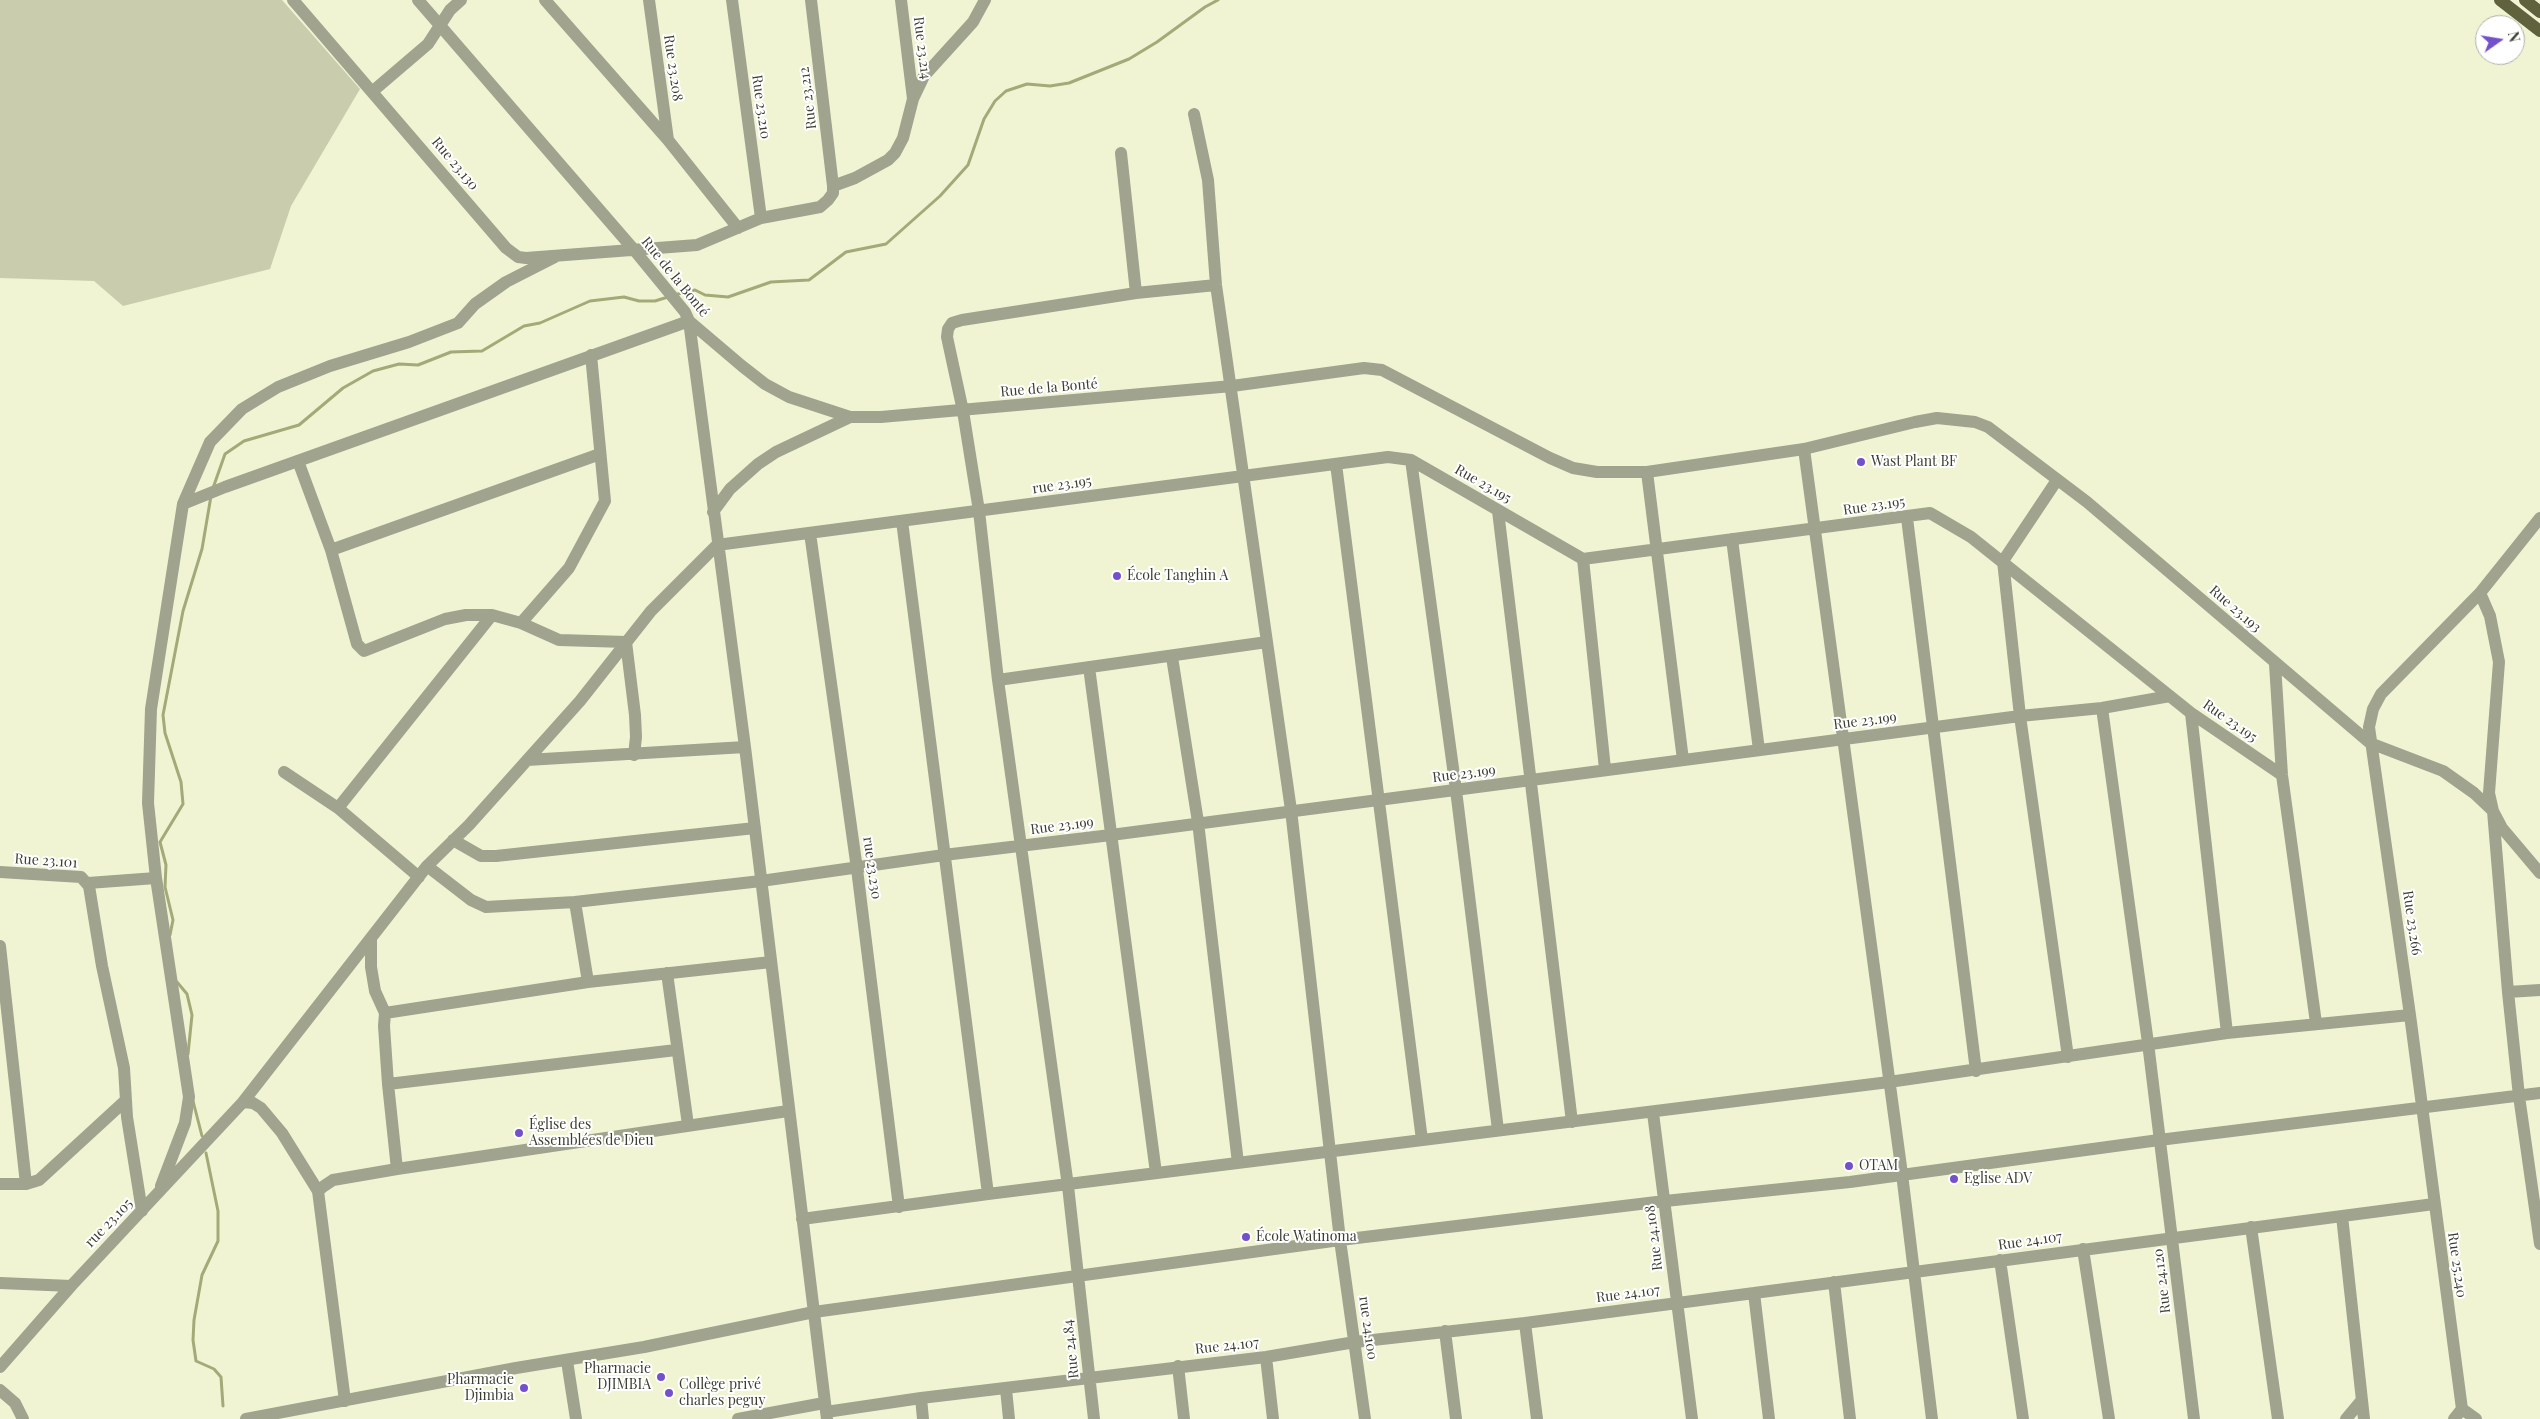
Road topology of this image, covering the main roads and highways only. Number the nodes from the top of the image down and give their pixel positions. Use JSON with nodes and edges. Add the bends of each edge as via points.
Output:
{"nodes":[{"id":1,"x":2500,"y":0,"type":"edge"},
{"id":2,"x":2525,"y":0,"type":"edge"},
{"id":3,"x":2540,"y":12,"type":"edge"},
{"id":4,"x":2540,"y":31,"type":"edge"}],
"edges":[{"from":1,"to":4,"type":"main road"},
{"from":2,"to":3,"type":"main road"}]}
